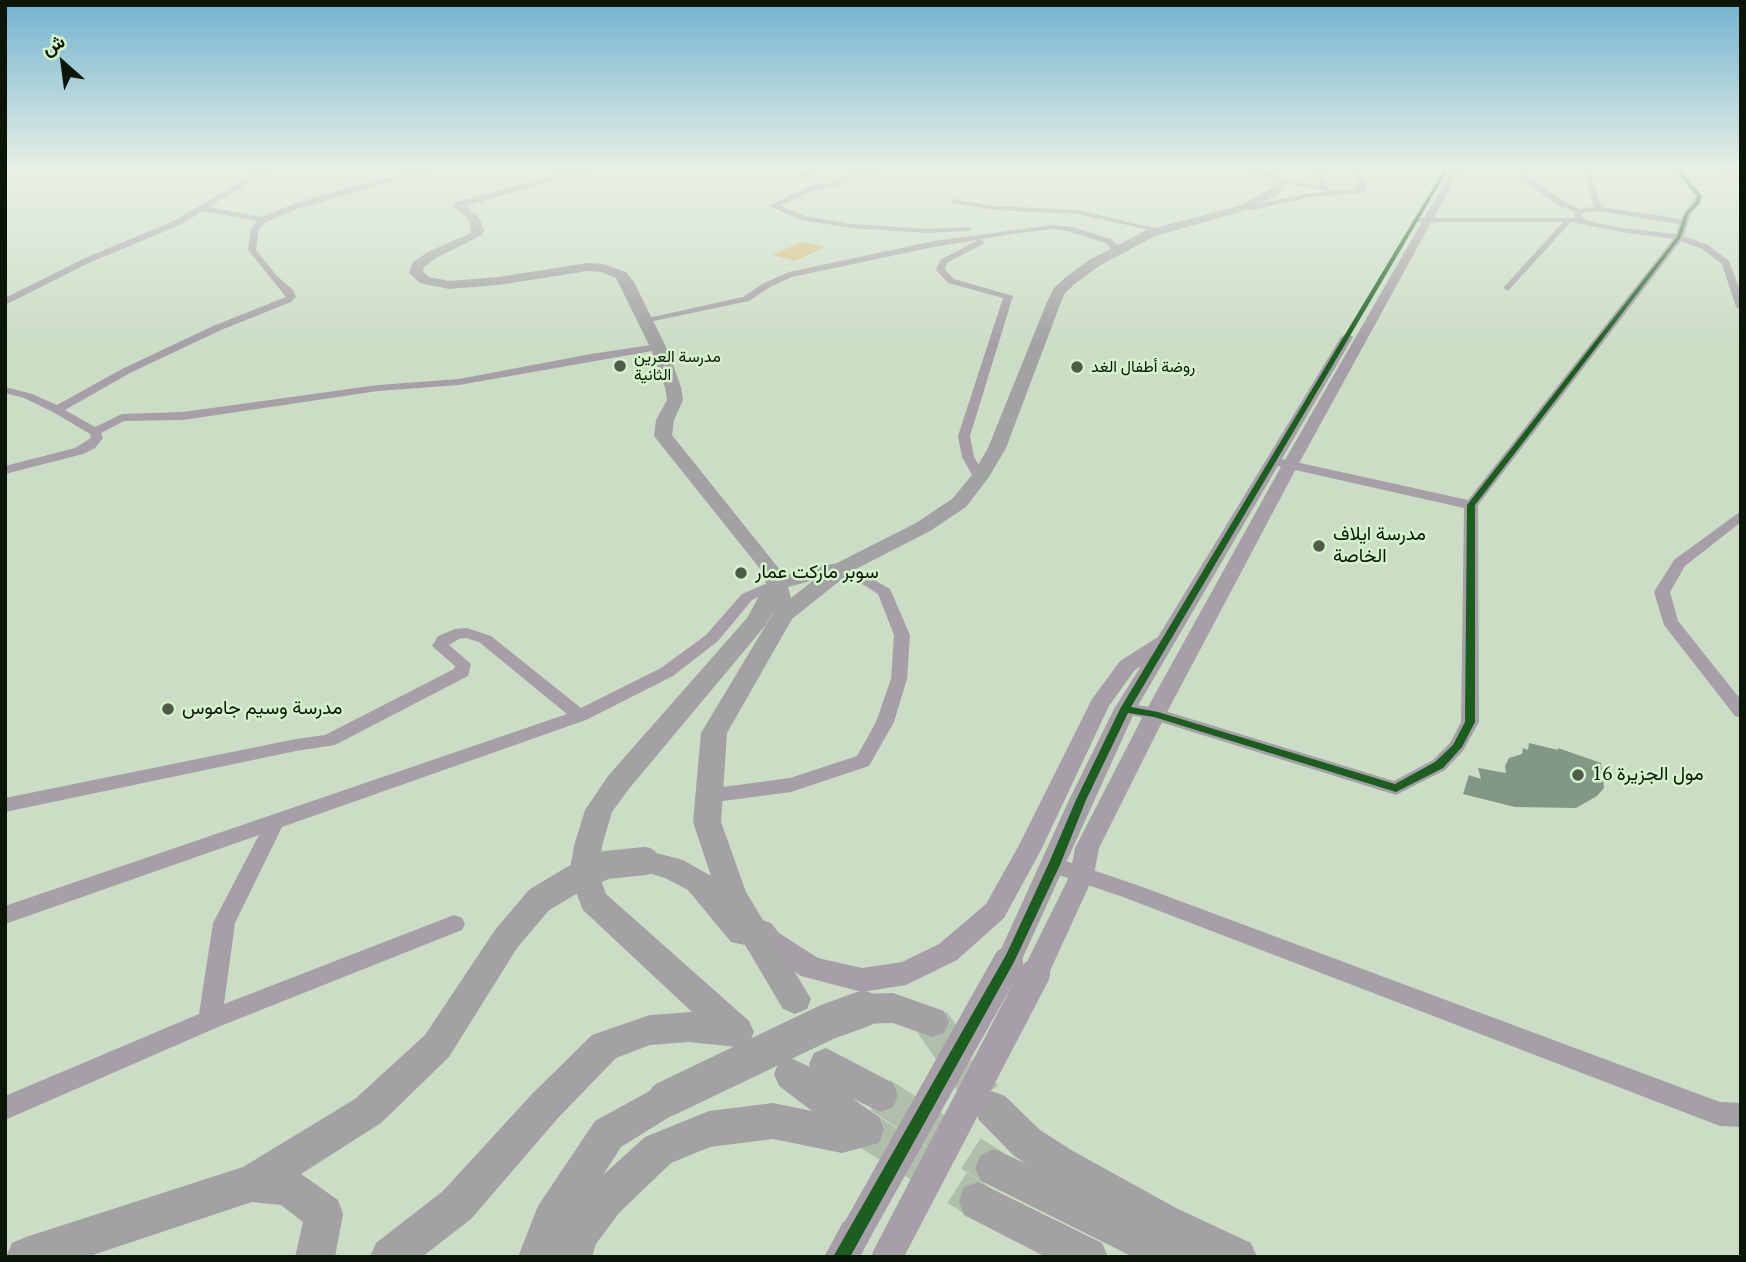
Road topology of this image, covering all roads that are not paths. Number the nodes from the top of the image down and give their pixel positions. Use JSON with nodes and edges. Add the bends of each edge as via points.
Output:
{"nodes":[{"id":1,"x":168,"y":227,"type":"edge"},
{"id":2,"x":258,"y":227,"type":"edge"},
{"id":3,"x":477,"y":227,"type":"edge"},
{"id":4,"x":869,"y":227,"type":"edge"},
{"id":5,"x":988,"y":227,"type":"edge"},
{"id":6,"x":1057,"y":227,"type":"edge"},
{"id":7,"x":1076,"y":227,"type":"edge"},
{"id":8,"x":1147,"y":227,"type":"edge"},
{"id":9,"x":1171,"y":227,"type":"edge"},
{"id":10,"x":1418,"y":227,"type":"edge"},
{"id":11,"x":1563,"y":227,"type":"edge"},
{"id":12,"x":1607,"y":227,"type":"edge"},
{"id":13,"x":1669,"y":227,"type":"edge"},
{"id":14,"x":1683,"y":227,"type":"edge"},
{"id":15,"x":1053,"y":228,"type":"junction"},
{"id":16,"x":1159,"y":230,"type":"junction"},
{"id":17,"x":1681,"y":230,"type":"junction"},
{"id":18,"x":991,"y":235,"type":"junction"},
{"id":19,"x":1130,"y":243,"type":"junction"},
{"id":20,"x":1114,"y":252,"type":"junction"},
{"id":21,"x":1508,"y":288,"type":"dead end"},
{"id":22,"x":5,"y":302,"type":"edge"},
{"id":23,"x":1741,"y":307,"type":"edge"},
{"id":24,"x":644,"y":320,"type":"junction"},
{"id":25,"x":658,"y":347,"type":"junction"},
{"id":26,"x":5,"y":390,"type":"edge"},
{"id":27,"x":57,"y":410,"type":"junction"},
{"id":28,"x":95,"y":432,"type":"junction"},
{"id":29,"x":1281,"y":463,"type":"junction"},
{"id":30,"x":5,"y":470,"type":"edge"},
{"id":31,"x":980,"y":477,"type":"junction"},
{"id":32,"x":1471,"y":505,"type":"junction"},
{"id":33,"x":1741,"y":515,"type":"edge"},
{"id":34,"x":845,"y":566,"type":"junction"},
{"id":35,"x":777,"y":583,"type":"junction"},
{"id":36,"x":783,"y":615,"type":"junction"},
{"id":37,"x":1165,"y":638,"type":"junction"},
{"id":38,"x":1125,"y":709,"type":"junction"},
{"id":39,"x":1741,"y":712,"type":"edge"},
{"id":40,"x":1155,"y":713,"type":"junction"},
{"id":41,"x":580,"y":716,"type":"junction"},
{"id":42,"x":708,"y":796,"type":"junction"},
{"id":43,"x":5,"y":805,"type":"edge"},
{"id":44,"x":274,"y":824,"type":"junction"},
{"id":45,"x":1054,"y":865,"type":"junction"},
{"id":46,"x":1082,"y":874,"type":"junction"},
{"id":47,"x":732,"y":896,"type":"junction"},
{"id":48,"x":5,"y":915,"type":"edge"},
{"id":49,"x":454,"y":924,"type":"dead end"},
{"id":50,"x":791,"y":991,"type":"joint"},
{"id":51,"x":210,"y":1020,"type":"junction"},
{"id":52,"x":932,"y":1022,"type":"tunnel mouth"},
{"id":53,"x":826,"y":1064,"type":"dead end"},
{"id":54,"x":791,"y":1074,"type":"dead end"},
{"id":55,"x":880,"y":1095,"type":"tunnel mouth"},
{"id":56,"x":5,"y":1108,"type":"edge"},
{"id":57,"x":992,"y":1108,"type":"tunnel mouth"},
{"id":58,"x":1741,"y":1115,"type":"edge"},
{"id":59,"x":252,"y":1183,"type":"junction"},
{"id":60,"x":848,"y":1245,"type":"edge"},
{"id":61,"x":26,"y":1257,"type":"edge"},
{"id":62,"x":315,"y":1257,"type":"edge"},
{"id":63,"x":390,"y":1257,"type":"edge"},
{"id":64,"x":538,"y":1257,"type":"edge"},
{"id":65,"x":572,"y":1257,"type":"edge"},
{"id":66,"x":887,"y":1257,"type":"edge"},
{"id":67,"x":1088,"y":1257,"type":"edge"},
{"id":68,"x":1176,"y":1257,"type":"edge"},
{"id":69,"x":1237,"y":1257,"type":"edge"}],
"edges":[{"from":1,"to":22,"type":"street"},
{"from":2,"to":27,"type":"street","via":[[252,250],[288,290],[288,300],[126,371]]},
{"from":3,"to":24,"type":"main road","via":[[476,235],[418,265],[416,275],[449,285],[603,268],[621,275]]},
{"from":4,"to":5,"type":"street"},
{"from":6,"to":15,"type":"street"},
{"from":7,"to":19,"type":"street"},
{"from":8,"to":16,"type":"street"},
{"from":9,"to":16,"type":"main road"},
{"from":10,"to":29,"type":"street"},
{"from":11,"to":21,"type":"street"},
{"from":12,"to":17,"type":"street","via":[[1629,232]]},
{"from":13,"to":17,"type":"street"},
{"from":14,"to":17,"type":"street"},
{"from":15,"to":18,"type":"street"},
{"from":15,"to":20,"type":"street","via":[[1099,237],[1114,246]]},
{"from":16,"to":19,"type":"main road"},
{"from":17,"to":23,"type":"street","via":[[1726,263]]},
{"from":17,"to":32,"type":"street"},
{"from":18,"to":24,"type":"street","via":[[789,275],[746,299]]},
{"from":18,"to":31,"type":"street","via":[[940,266],[951,281],[1008,296],[964,436],[968,457]]},
{"from":19,"to":20,"type":"main road"},
{"from":20,"to":31,"type":"main road","via":[[1059,290],[997,448]]},
{"from":24,"to":25,"type":"main road"},
{"from":25,"to":28,"type":"street","via":[[459,382],[379,388],[183,416],[122,418]]},
{"from":25,"to":35,"type":"main road","via":[[675,400],[663,436],[771,569]]},
{"from":26,"to":27,"type":"street"},
{"from":27,"to":28,"type":"street"},
{"from":28,"to":30,"type":"street","via":[[97,438],[79,451]]},
{"from":29,"to":32,"type":"street"},
{"from":29,"to":37,"type":"street"},
{"from":29,"to":40,"type":"street"},
{"from":31,"to":34,"type":"main road","via":[[959,503],[923,527]]},
{"from":32,"to":40,"type":"street","via":[[1470,722],[1457,747],[1439,765],[1396,788]]},
{"from":33,"to":39,"type":"street","via":[[1679,562],[1662,592],[1670,622]]},
{"from":34,"to":35,"type":"main road"},
{"from":34,"to":36,"type":"main road"},
{"from":34,"to":42,"type":"street","via":[[885,592],[902,635],[899,679],[885,722],[863,761],[791,785]]},
{"from":35,"to":36,"type":"main road"},
{"from":35,"to":41,"type":"street","via":[[747,597],[712,638],[667,672]]},
{"from":35,"to":63,"type":"main road","via":[[757,621],[600,810],[584,874],[594,901],[737,1032],[689,1027],[650,1030],[604,1046],[457,1205]]},
{"from":36,"to":42,"type":"main road","via":[[714,733]]},
{"from":37,"to":38,"type":"street"},
{"from":37,"to":47,"type":"street","via":[[1128,666],[1099,704],[995,911],[948,952],[906,974],[862,980],[811,968],[770,941]]},
{"from":38,"to":40,"type":"street"},
{"from":38,"to":45,"type":"street"},
{"from":40,"to":46,"type":"street","via":[[1087,848]]},
{"from":41,"to":43,"type":"street","via":[[485,639],[454,634],[440,646],[463,664],[462,672],[329,741]]},
{"from":41,"to":44,"type":"street"},
{"from":42,"to":47,"type":"main road","via":[[707,822]]},
{"from":44,"to":48,"type":"street"},
{"from":44,"to":51,"type":"street","via":[[224,923]]},
{"from":45,"to":46,"type":"street"},
{"from":45,"to":60,"type":"street","bridge":true,"via":[[1010,958]]},
{"from":46,"to":58,"type":"street","via":[[1720,1114]]},
{"from":46,"to":66,"type":"street","bridge":true},
{"from":47,"to":50,"type":"main road"},
{"from":49,"to":51,"type":"street"},
{"from":50,"to":59,"type":"main road","bridge":true,"via":[[698,882],[673,868],[645,861],[606,865],[539,900],[506,939],[437,1046],[368,1111]]},
{"from":51,"to":56,"type":"street"},
{"from":52,"to":64,"type":"main road","bridge":true,"via":[[894,1009],[863,1009],[666,1099],[608,1134],[552,1220]]},
{"from":53,"to":55,"type":"main road"},
{"from":54,"to":65,"type":"main road","via":[[866,1130],[842,1135],[773,1121],[709,1129],[658,1150],[604,1199],[579,1234]]},
{"from":57,"to":69,"type":"main road","via":[[1027,1143],[1060,1164],[1162,1222]]},
{"from":59,"to":61,"type":"main road"},
{"from":59,"to":62,"type":"main road","via":[[289,1186],[324,1214]]},
{"from":67,"to":68,"type":"main road","via":[[986,1184]]}]}
